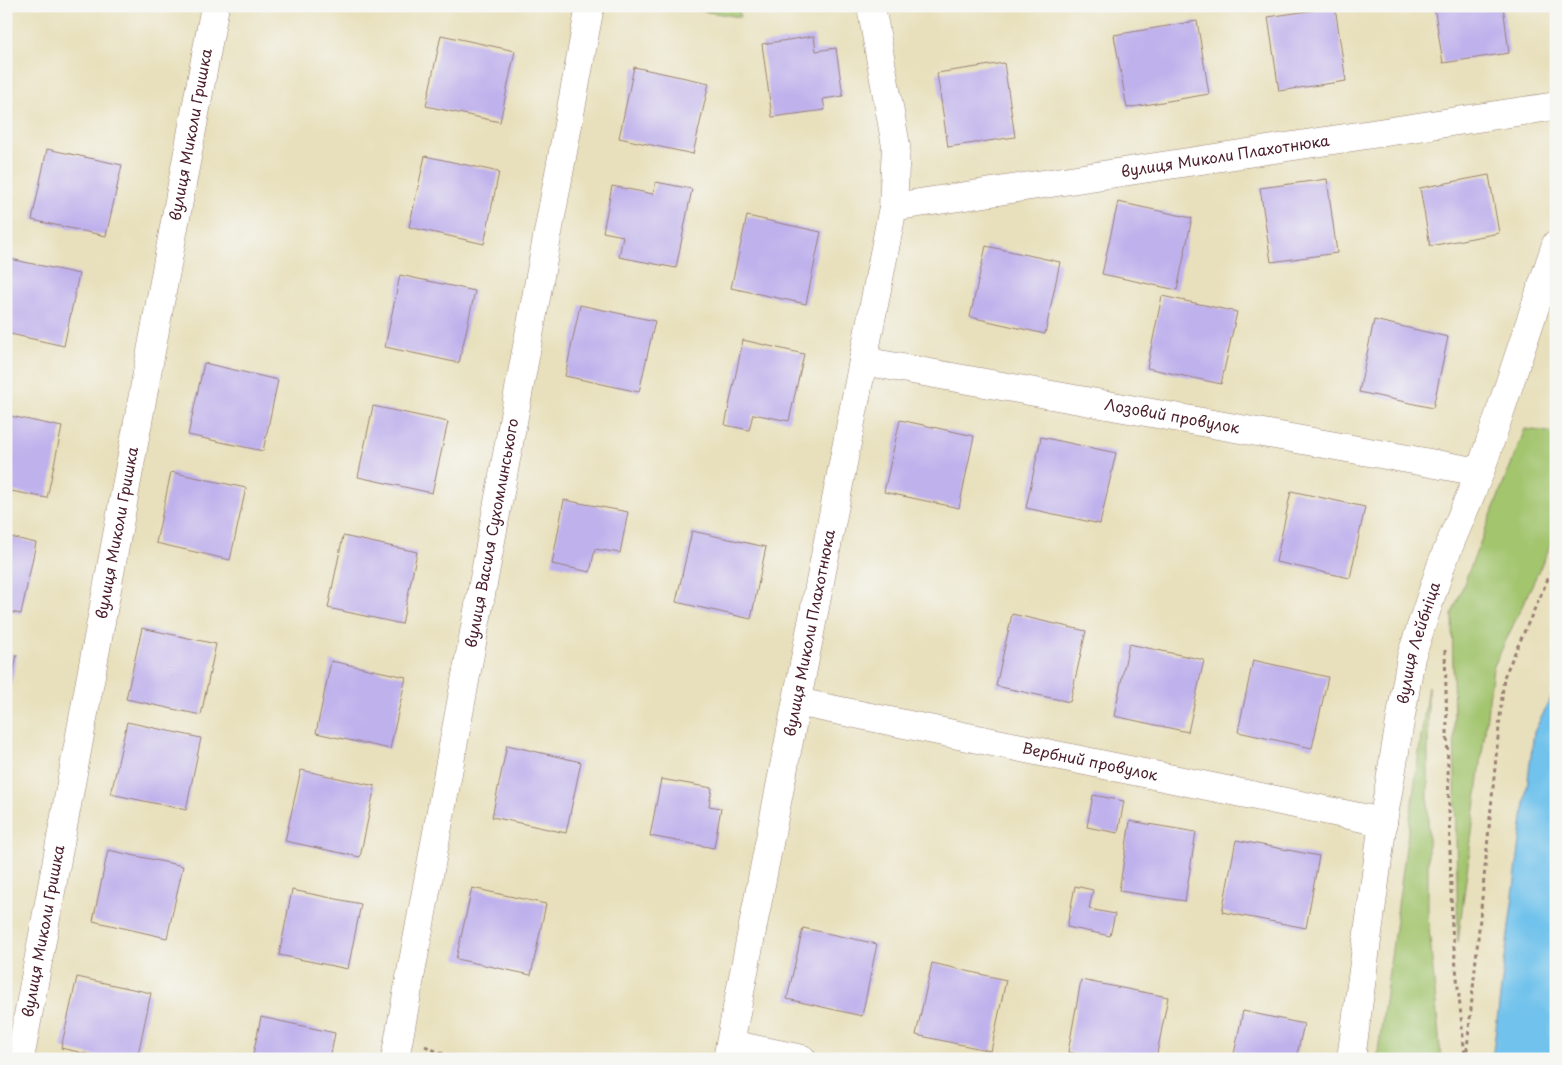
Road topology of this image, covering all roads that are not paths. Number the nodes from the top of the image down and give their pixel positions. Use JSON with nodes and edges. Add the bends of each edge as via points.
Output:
{"nodes":[{"id":1,"x":215,"y":6,"type":"edge"},
{"id":2,"x":590,"y":6,"type":"edge"},
{"id":3,"x":871,"y":6,"type":"edge"},
{"id":4,"x":1556,"y":106,"type":"edge"},
{"id":5,"x":893,"y":208,"type":"junction"},
{"id":6,"x":1556,"y":244,"type":"edge"},
{"id":7,"x":863,"y":361,"type":"junction"},
{"id":8,"x":1480,"y":472,"type":"junction"},
{"id":9,"x":797,"y":702,"type":"junction"},
{"id":10,"x":1383,"y":822,"type":"junction"},
{"id":11,"x":397,"y":1047,"type":"edge"},
{"id":12,"x":728,"y":1051,"type":"edge"},
{"id":13,"x":20,"y":1059,"type":"edge"},
{"id":14,"x":802,"y":1059,"type":"edge"},
{"id":15,"x":1351,"y":1059,"type":"edge"}],
"edges":[{"from":1,"to":13,"type":"street","name":"вулиця Миколи Гришка"},
{"from":2,"to":11,"type":"street","name":"вулиця Василя Сухомлинського"},
{"from":3,"to":5,"type":"street","name":"вулиця Миколи Плахотнюка","via":[[896,146]]},
{"from":4,"to":5,"type":"street","name":"вулиця Миколи Плахотнюка"},
{"from":5,"to":7,"type":"street","name":"вулиця Миколи Плахотнюка"},
{"from":6,"to":8,"type":"street","name":"вулиця Лейбніца"},
{"from":7,"to":8,"type":"street","name":"Лозовий провулок"},
{"from":7,"to":9,"type":"street","name":"вулиця Миколи Плахотнюка"},
{"from":8,"to":10,"type":"street","name":"вулиця Лейбніца","via":[[1442,564],[1411,657]]},
{"from":9,"to":10,"type":"street","name":"Вербний провулок"},
{"from":9,"to":12,"type":"street","name":"вулиця Миколи Плахотнюка"},
{"from":10,"to":15,"type":"street","name":"вулиця Лейбніца"},
{"from":12,"to":14,"type":"street"}]}
